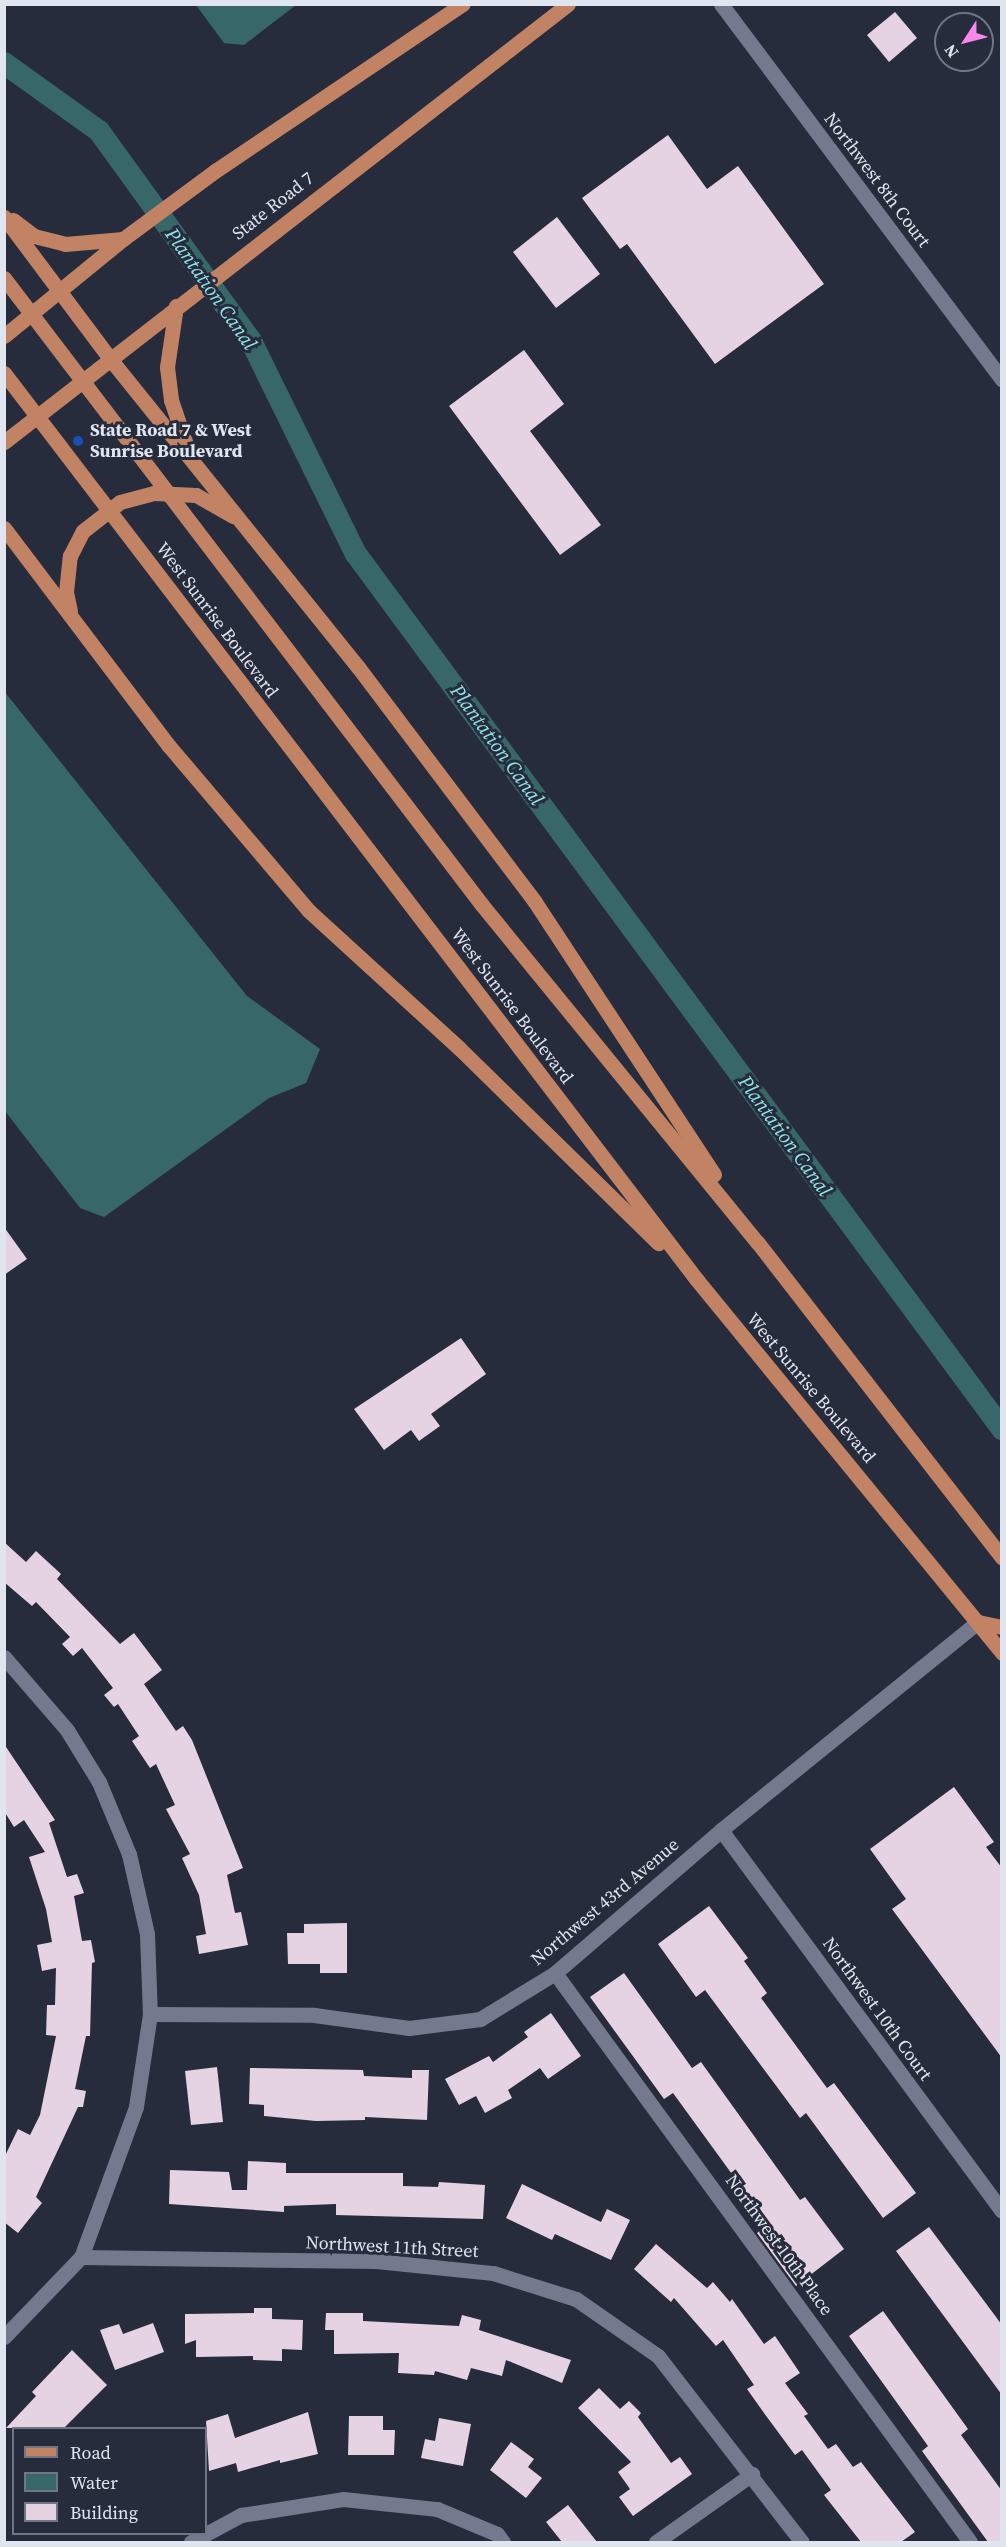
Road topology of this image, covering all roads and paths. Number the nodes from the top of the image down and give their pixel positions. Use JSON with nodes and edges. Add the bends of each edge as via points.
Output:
{"nodes":[{"id":1,"x":463,"y":4,"type":"edge"},
{"id":2,"x":568,"y":4,"type":"edge"},
{"id":3,"x":721,"y":4,"type":"edge"},
{"id":4,"x":4,"y":215,"type":"edge"},
{"id":5,"x":123,"y":239,"type":"junction"},
{"id":6,"x":4,"y":278,"type":"edge"},
{"id":7,"x":59,"y":291,"type":"junction"},
{"id":8,"x":176,"y":306,"type":"junction"},
{"id":9,"x":4,"y":336,"type":"edge"},
{"id":10,"x":111,"y":360,"type":"junction"},
{"id":11,"x":4,"y":373,"type":"edge"},
{"id":12,"x":1002,"y":379,"type":"edge"},
{"id":13,"x":4,"y":442,"type":"edge"},
{"id":14,"x":190,"y":457,"type":"junction"},
{"id":15,"x":241,"y":521,"type":"junction"},
{"id":16,"x":4,"y":528,"type":"edge"},
{"id":17,"x":4,"y":546,"type":"edge"},
{"id":18,"x":23,"y":552,"type":"junction"},
{"id":19,"x":71,"y":617,"type":"junction"},
{"id":20,"x":758,"y":1243,"type":"junction"},
{"id":21,"x":697,"y":1280,"type":"junction"},
{"id":22,"x":1002,"y":1558,"type":"edge"},
{"id":23,"x":978,"y":1622,"type":"junction"},
{"id":24,"x":1002,"y":1627,"type":"edge"},
{"id":25,"x":1002,"y":1653,"type":"edge"},
{"id":26,"x":4,"y":1657,"type":"edge"},
{"id":27,"x":721,"y":1830,"type":"junction"},
{"id":28,"x":555,"y":1973,"type":"junction"},
{"id":29,"x":150,"y":2014,"type":"junction"},
{"id":30,"x":1002,"y":2211,"type":"edge"},
{"id":31,"x":81,"y":2257,"type":"junction"},
{"id":32,"x":4,"y":2337,"type":"edge"},
{"id":33,"x":753,"y":2474,"type":"junction"},
{"id":34,"x":207,"y":2533,"type":"edge"},
{"id":35,"x":503,"y":2542,"type":"edge"},
{"id":36,"x":656,"y":2542,"type":"edge"},
{"id":37,"x":802,"y":2542,"type":"edge"},
{"id":38,"x":970,"y":2542,"type":"edge"}],
"edges":[{"from":1,"to":5,"type":"main road","via":[[215,171]]},
{"from":2,"to":8,"type":"main road","name":"State Road 7"},
{"from":3,"to":12,"type":"street","name":"Northwest 8th Court"},
{"from":4,"to":5,"type":"main road","via":[[34,236],[65,244]]},
{"from":4,"to":7,"type":"main road"},
{"from":5,"to":7,"type":"main road"},
{"from":6,"to":20,"type":"main road","name":"West Sunrise Boulevard","via":[[482,904]]},
{"from":7,"to":9,"type":"main road"},
{"from":7,"to":10,"type":"main road"},
{"from":8,"to":10,"type":"main road","name":"State Road 7"},
{"from":8,"to":14,"type":"main road","via":[[167,367],[171,400]]},
{"from":10,"to":13,"type":"main road","name":"State Road 7"},
{"from":10,"to":14,"type":"main road"},
{"from":11,"to":21,"type":"main road","name":"West Sunrise Boulevard"},
{"from":14,"to":15,"type":"main road"},
{"from":15,"to":19,"type":"main road","via":[[196,495],[154,493],[120,502],[83,531],[70,555],[66,592]]},
{"from":15,"to":20,"type":"main road","via":[[358,667],[535,902]]},
{"from":16,"to":18,"type":"main road"},
{"from":17,"to":18,"type":"main road"},
{"from":18,"to":19,"type":"main road"},
{"from":19,"to":21,"type":"main road","via":[[190,773],[309,911],[459,1048]]},
{"from":20,"to":22,"type":"main road","name":"West Sunrise Boulevard"},
{"from":21,"to":23,"type":"main road","name":"West Sunrise Boulevard"},
{"from":23,"to":24,"type":"main road"},
{"from":23,"to":25,"type":"main road","name":"West Sunrise Boulevard"},
{"from":23,"to":27,"type":"street","name":"Northwest 43rd Avenue"},
{"from":26,"to":29,"type":"street","via":[[67,1730],[99,1782],[125,1844],[147,1934]]},
{"from":27,"to":28,"type":"street","name":"Northwest 43rd Avenue"},
{"from":27,"to":30,"type":"street","name":"Northwest 10th Court"},
{"from":28,"to":29,"type":"street","name":"Northwest 43rd Avenue","via":[[480,2019],[409,2028],[314,2015]]},
{"from":28,"to":38,"type":"street","name":"Northwest 10th Place"},
{"from":29,"to":31,"type":"street","via":[[136,2107]]},
{"from":31,"to":32,"type":"street"},
{"from":31,"to":33,"type":"street","name":"Northwest 11th Street","via":[[376,2262],[493,2272],[576,2299],[658,2356]]},
{"from":33,"to":36,"type":"street"},
{"from":33,"to":37,"type":"street","name":"Northwest 11th Street"},
{"from":34,"to":35,"type":"street","via":[[241,2515],[343,2499],[437,2509],[497,2534]]}]}
